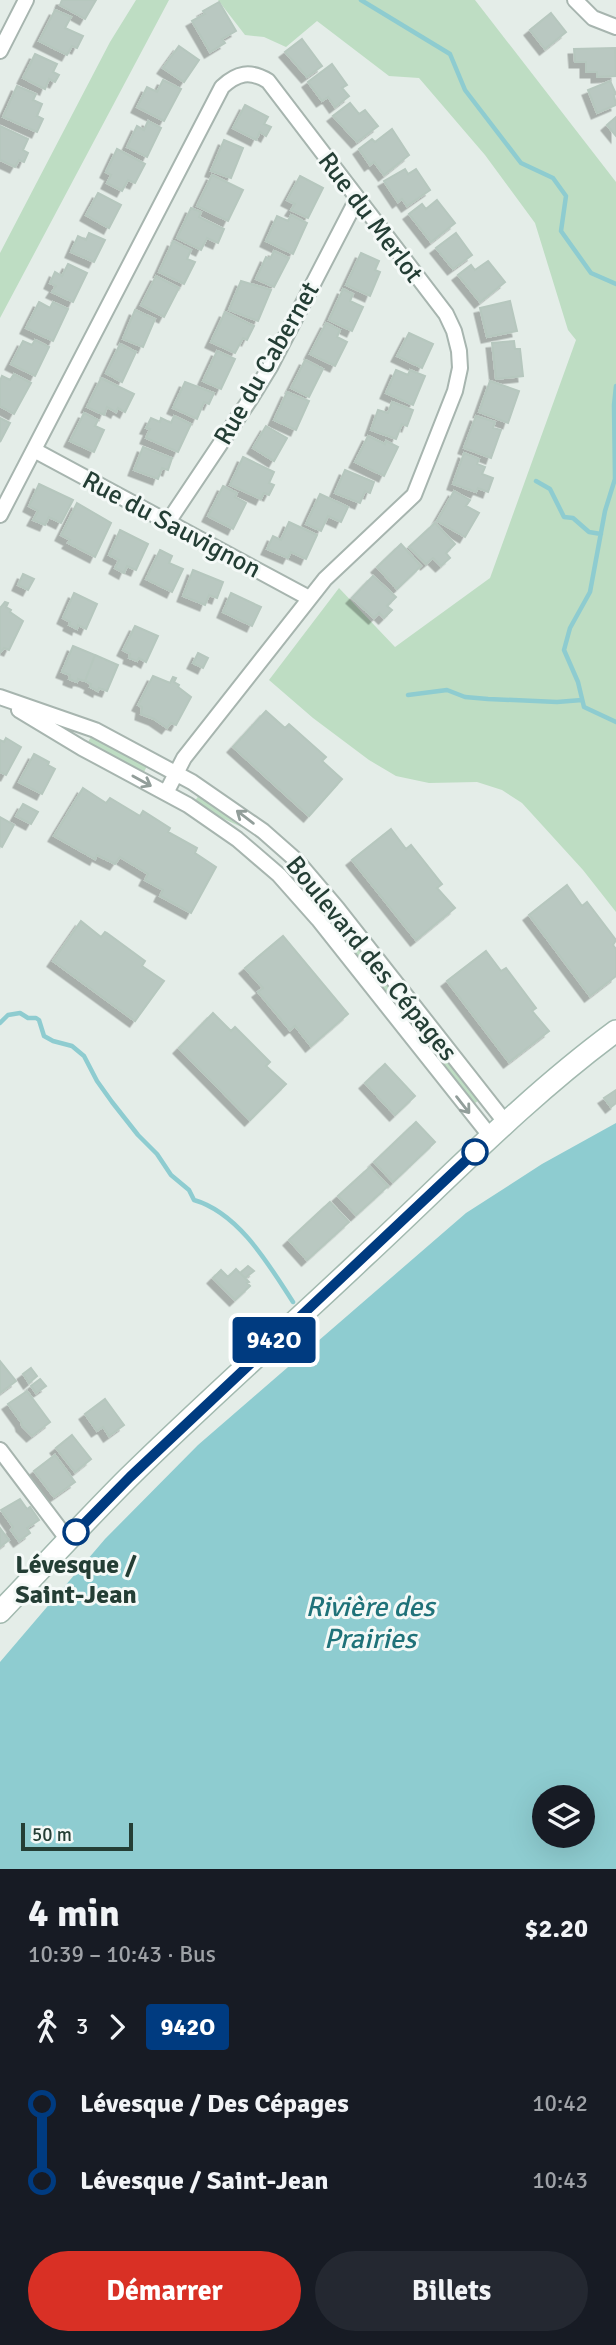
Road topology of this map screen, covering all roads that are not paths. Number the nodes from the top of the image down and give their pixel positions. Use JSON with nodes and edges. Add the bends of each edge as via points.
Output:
{"nodes":[{"id":1,"x":26,"y":0,"type":"edge"},
{"id":2,"x":575,"y":0,"type":"edge"},
{"id":3,"x":616,"y":27,"type":"edge"},
{"id":4,"x":0,"y":51,"type":"edge"},
{"id":5,"x":357,"y":199,"type":"junction"},
{"id":6,"x":34,"y":450,"type":"junction"},
{"id":7,"x":0,"y":515,"type":"edge"},
{"id":8,"x":168,"y":523,"type":"junction"},
{"id":9,"x":309,"y":598,"type":"junction"},
{"id":10,"x":0,"y":698,"type":"edge"},
{"id":11,"x":176,"y":773,"type":"junction"},
{"id":12,"x":166,"y":793,"type":"junction"},
{"id":13,"x":616,"y":1031,"type":"edge"},
{"id":14,"x":498,"y":1129,"type":"junction"},
{"id":15,"x":0,"y":1450,"type":"edge"},
{"id":16,"x":68,"y":1540,"type":"junction"},
{"id":17,"x":0,"y":1612,"type":"edge"}],
"edges":[{"from":1,"to":4,"type":"street"},
{"from":2,"to":3,"type":"street","via":[[593,19]]},
{"from":5,"to":6,"type":"street","name":"Rue du Merlot","via":[[268,81],[245,73],[232,77],[222,87]]},
{"from":5,"to":8,"type":"street","name":"Rue du Cabernet","via":[[270,367]]},
{"from":5,"to":9,"type":"street","name":"Rue du Merlot","via":[[446,314],[460,368],[414,495]]},
{"from":6,"to":7,"type":"street","name":"Rue du Merlot"},
{"from":6,"to":8,"type":"street","name":"Rue du Sauvignon"},
{"from":8,"to":9,"type":"street","name":"Rue du Sauvignon"},
{"from":9,"to":11,"type":"street","name":"Rue du Merlot"},
{"from":10,"to":11,"type":"street","name":"Boulevard des Cépages","via":[[95,730]]},
{"from":10,"to":12,"type":"street","name":"Boulevard des Cépages","one_way":true},
{"from":11,"to":12,"type":"street","name":"Rue du Merlot"},
{"from":14,"to":11,"type":"street","name":"Boulevard des Cépages","one_way":true,"via":[[337,908],[297,862],[239,813]]},
{"from":12,"to":14,"type":"street","name":"Boulevard des Cépages","one_way":true,"via":[[215,822],[288,884]]},
{"from":13,"to":14,"type":"street"},
{"from":14,"to":16,"type":"street"},
{"from":15,"to":16,"type":"street"},
{"from":16,"to":17,"type":"street"}]}
